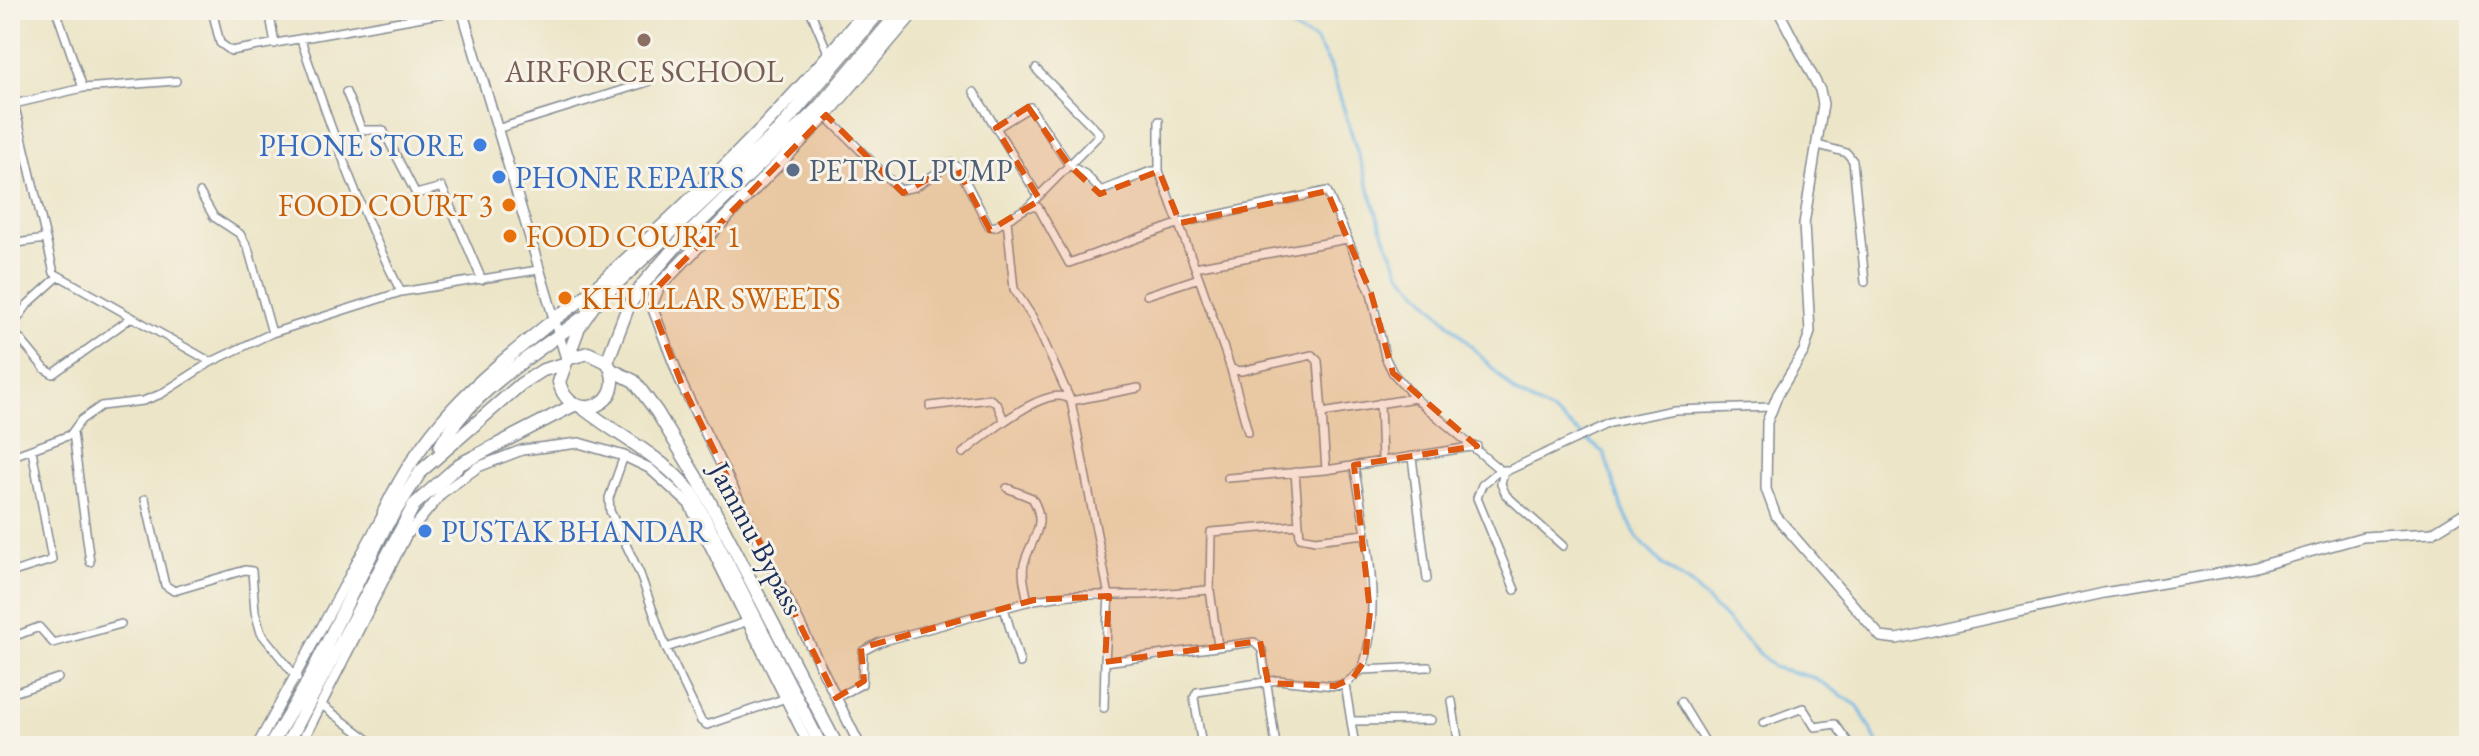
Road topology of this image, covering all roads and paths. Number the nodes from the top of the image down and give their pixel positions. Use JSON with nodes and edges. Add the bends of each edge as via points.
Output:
{"nodes":[{"id":1,"x":56,"y":10,"type":"edge"},
{"id":2,"x":212,"y":10,"type":"edge"},
{"id":3,"x":269,"y":10,"type":"edge"},
{"id":4,"x":462,"y":10,"type":"edge"},
{"id":5,"x":810,"y":10,"type":"edge"},
{"id":6,"x":866,"y":10,"type":"edge"},
{"id":7,"x":881,"y":10,"type":"edge"},
{"id":8,"x":901,"y":10,"type":"edge"},
{"id":9,"x":915,"y":10,"type":"edge"},
{"id":10,"x":1778,"y":10,"type":"edge"},
{"id":11,"x":301,"y":40,"type":"junction"},
{"id":12,"x":275,"y":44,"type":"junction"},
{"id":13,"x":832,"y":62,"type":"junction"},
{"id":14,"x":1036,"y":69,"type":"dead end"},
{"id":15,"x":176,"y":81,"type":"dead end"},
{"id":16,"x":648,"y":82,"type":"dead end"},
{"id":17,"x":814,"y":82,"type":"junction"},
{"id":18,"x":10,"y":86,"type":"edge"},
{"id":19,"x":83,"y":88,"type":"junction"},
{"id":20,"x":346,"y":92,"type":"dead end"},
{"id":21,"x":974,"y":92,"type":"dead end"},
{"id":22,"x":14,"y":104,"type":"junction"},
{"id":23,"x":822,"y":112,"type":"junction"},
{"id":24,"x":1159,"y":121,"type":"dead end"},
{"id":25,"x":500,"y":128,"type":"junction"},
{"id":26,"x":996,"y":128,"type":"junction"},
{"id":27,"x":784,"y":134,"type":"junction"},
{"id":28,"x":1818,"y":145,"type":"junction"},
{"id":29,"x":24,"y":149,"type":"junction"},
{"id":30,"x":10,"y":153,"type":"edge"},
{"id":31,"x":1069,"y":165,"type":"junction"},
{"id":32,"x":1159,"y":171,"type":"junction"},
{"id":33,"x":710,"y":180,"type":"junction"},
{"id":34,"x":735,"y":182,"type":"junction"},
{"id":35,"x":759,"y":183,"type":"junction"},
{"id":36,"x":200,"y":193,"type":"dead end"},
{"id":37,"x":1038,"y":196,"type":"junction"},
{"id":38,"x":1028,"y":207,"type":"junction"},
{"id":39,"x":1007,"y":220,"type":"junction"},
{"id":40,"x":1180,"y":223,"type":"junction"},
{"id":41,"x":45,"y":239,"type":"junction"},
{"id":42,"x":1347,"y":239,"type":"junction"},
{"id":43,"x":10,"y":244,"type":"edge"},
{"id":44,"x":1195,"y":267,"type":"junction"},
{"id":45,"x":538,"y":270,"type":"junction"},
{"id":46,"x":58,"y":277,"type":"junction"},
{"id":47,"x":1199,"y":278,"type":"junction"},
{"id":48,"x":482,"y":280,"type":"junction"},
{"id":49,"x":1865,"y":282,"type":"dead end"},
{"id":50,"x":401,"y":292,"type":"junction"},
{"id":51,"x":1147,"y":295,"type":"dead end"},
{"id":52,"x":651,"y":304,"type":"joint"},
{"id":53,"x":585,"y":316,"type":"junction"},
{"id":54,"x":131,"y":318,"type":"junction"},
{"id":55,"x":553,"y":321,"type":"junction"},
{"id":56,"x":11,"y":329,"type":"edge"},
{"id":57,"x":272,"y":333,"type":"junction"},
{"id":58,"x":559,"y":336,"type":"junction"},
{"id":59,"x":567,"y":361,"type":"junction"},
{"id":60,"x":211,"y":362,"type":"junction"},
{"id":61,"x":610,"y":366,"type":"junction"},
{"id":62,"x":1231,"y":369,"type":"junction"},
{"id":63,"x":1138,"y":388,"type":"dead end"},
{"id":64,"x":1415,"y":398,"type":"junction"},
{"id":65,"x":1070,"y":399,"type":"junction"},
{"id":66,"x":1380,"y":403,"type":"junction"},
{"id":67,"x":578,"y":406,"type":"junction"},
{"id":68,"x":930,"y":406,"type":"dead end"},
{"id":69,"x":1772,"y":407,"type":"junction"},
{"id":70,"x":1322,"y":413,"type":"junction"},
{"id":71,"x":1004,"y":420,"type":"junction"},
{"id":72,"x":1248,"y":432,"type":"dead end"},
{"id":73,"x":73,"y":433,"type":"junction"},
{"id":74,"x":1477,"y":446,"type":"junction"},
{"id":75,"x":32,"y":450,"type":"junction"},
{"id":76,"x":963,"y":453,"type":"dead end"},
{"id":77,"x":434,"y":456,"type":"junction"},
{"id":78,"x":624,"y":456,"type":"junction"},
{"id":79,"x":10,"y":457,"type":"edge"},
{"id":80,"x":1412,"y":457,"type":"junction"},
{"id":81,"x":1382,"y":461,"type":"junction"},
{"id":82,"x":1354,"y":465,"type":"junction"},
{"id":83,"x":1326,"y":470,"type":"junction"},
{"id":84,"x":1502,"y":470,"type":"junction"},
{"id":85,"x":1295,"y":472,"type":"junction"},
{"id":86,"x":1228,"y":478,"type":"dead end"},
{"id":87,"x":1007,"y":488,"type":"dead end"},
{"id":88,"x":404,"y":494,"type":"junction"},
{"id":89,"x":145,"y":499,"type":"dead end"},
{"id":90,"x":414,"y":505,"type":"junction"},
{"id":91,"x":2469,"y":510,"type":"edge"},
{"id":92,"x":384,"y":512,"type":"junction"},
{"id":93,"x":1298,"y":525,"type":"junction"},
{"id":94,"x":409,"y":533,"type":"junction"},
{"id":95,"x":1365,"y":534,"type":"junction"},
{"id":96,"x":1563,"y":546,"type":"dead end"},
{"id":97,"x":90,"y":562,"type":"dead end"},
{"id":98,"x":10,"y":573,"type":"edge"},
{"id":99,"x":1427,"y":579,"type":"dead end"},
{"id":100,"x":1210,"y":590,"type":"junction"},
{"id":101,"x":1515,"y":590,"type":"dead end"},
{"id":102,"x":1109,"y":596,"type":"junction"},
{"id":103,"x":1028,"y":602,"type":"junction"},
{"id":104,"x":1004,"y":608,"type":"junction"},
{"id":105,"x":749,"y":621,"type":"junction"},
{"id":106,"x":121,"y":624,"type":"dead end"},
{"id":107,"x":10,"y":638,"type":"edge"},
{"id":108,"x":1218,"y":646,"type":"junction"},
{"id":109,"x":666,"y":648,"type":"junction"},
{"id":110,"x":1105,"y":662,"type":"junction"},
{"id":111,"x":1020,"y":663,"type":"dead end"},
{"id":112,"x":1428,"y":667,"type":"dead end"},
{"id":113,"x":1362,"y":670,"type":"junction"},
{"id":114,"x":58,"y":678,"type":"dead end"},
{"id":115,"x":297,"y":678,"type":"junction"},
{"id":116,"x":1268,"y":683,"type":"junction"},
{"id":117,"x":1345,"y":684,"type":"junction"},
{"id":118,"x":10,"y":694,"type":"edge"},
{"id":119,"x":786,"y":698,"type":"junction"},
{"id":120,"x":836,"y":698,"type":"junction"},
{"id":121,"x":1452,"y":701,"type":"dead end"},
{"id":122,"x":1681,"y":702,"type":"dead end"},
{"id":123,"x":323,"y":706,"type":"junction"},
{"id":124,"x":1104,"y":708,"type":"dead end"},
{"id":125,"x":1431,"y":720,"type":"dead end"},
{"id":126,"x":1353,"y":721,"type":"junction"},
{"id":127,"x":1763,"y":723,"type":"dead end"},
{"id":128,"x":257,"y":746,"type":"edge"},
{"id":129,"x":270,"y":746,"type":"edge"},
{"id":130,"x":286,"y":746,"type":"edge"},
{"id":131,"x":300,"y":746,"type":"edge"},
{"id":132,"x":377,"y":746,"type":"edge"},
{"id":133,"x":809,"y":746,"type":"edge"},
{"id":134,"x":821,"y":746,"type":"edge"},
{"id":135,"x":837,"y":746,"type":"edge"},
{"id":136,"x":860,"y":746,"type":"edge"},
{"id":137,"x":1202,"y":746,"type":"edge"},
{"id":138,"x":1276,"y":746,"type":"edge"},
{"id":139,"x":1355,"y":746,"type":"edge"},
{"id":140,"x":1459,"y":746,"type":"edge"},
{"id":141,"x":1708,"y":746,"type":"edge"},
{"id":142,"x":1851,"y":746,"type":"edge"}],
"edges":[{"from":1,"to":19,"type":"street"},
{"from":2,"to":12,"type":"street","via":[[225,49]]},
{"from":3,"to":12,"type":"street"},
{"from":4,"to":11,"type":"street"},
{"from":4,"to":25,"type":"street"},
{"from":5,"to":13,"type":"street"},
{"from":6,"to":13,"type":"highway"},
{"from":7,"to":13,"type":"highway"},
{"from":8,"to":23,"type":"highway"},
{"from":9,"to":23,"type":"highway"},
{"from":10,"to":28,"type":"street","via":[[1820,90]]},
{"from":11,"to":12,"type":"street"},
{"from":11,"to":50,"type":"street","via":[[380,252]]},
{"from":13,"to":17,"type":"highway"},
{"from":14,"to":31,"type":"street","via":[[1100,134]]},
{"from":15,"to":19,"type":"street"},
{"from":16,"to":25,"type":"street"},
{"from":17,"to":27,"type":"highway"},
{"from":17,"to":33,"type":"highway"},
{"from":18,"to":22,"type":"street"},
{"from":19,"to":22,"type":"street"},
{"from":20,"to":48,"type":"street","via":[[362,130],[383,130],[416,194],[442,187]]},
{"from":21,"to":26,"type":"street"},
{"from":22,"to":29,"type":"street"},
{"from":23,"to":27,"type":"highway"},
{"from":23,"to":35,"type":"highway"},
{"from":23,"to":39,"type":"street","via":[[900,190],[910,190],[955,164],[989,226]]},
{"from":24,"to":32,"type":"street"},
{"from":25,"to":45,"type":"street"},
{"from":26,"to":31,"type":"street","via":[[1030,107]]},
{"from":26,"to":37,"type":"street"},
{"from":27,"to":34,"type":"highway"},
{"from":28,"to":49,"type":"street","via":[[1847,153],[1853,161]]},
{"from":28,"to":69,"type":"street","via":[[1803,235],[1810,332]]},
{"from":29,"to":30,"type":"street"},
{"from":29,"to":41,"type":"street"},
{"from":31,"to":32,"type":"street","via":[[1101,191]]},
{"from":31,"to":37,"type":"street"},
{"from":32,"to":40,"type":"street"},
{"from":33,"to":34,"type":"highway"},
{"from":33,"to":55,"type":"highway"},
{"from":34,"to":35,"type":"highway"},
{"from":34,"to":53,"type":"highway"},
{"from":34,"to":61,"type":"highway","via":[[643,284],[628,307]]},
{"from":35,"to":52,"type":"highway","via":[[658,287]]},
{"from":36,"to":57,"type":"street","via":[[214,217],[240,234],[248,248]]},
{"from":37,"to":38,"type":"street"},
{"from":38,"to":39,"type":"street"},
{"from":38,"to":40,"type":"street","via":[[1041,210],[1069,263]]},
{"from":39,"to":65,"type":"street","via":[[1014,289]]},
{"from":40,"to":42,"type":"street","via":[[1327,191]]},
{"from":40,"to":44,"type":"street"},
{"from":41,"to":43,"type":"street"},
{"from":41,"to":46,"type":"street"},
{"from":42,"to":44,"type":"street"},
{"from":42,"to":64,"type":"street","via":[[1371,293],[1388,365]]},
{"from":44,"to":47,"type":"street"},
{"from":45,"to":48,"type":"street"},
{"from":45,"to":55,"type":"street"},
{"from":46,"to":54,"type":"street"},
{"from":46,"to":56,"type":"street","via":[[28,304]]},
{"from":47,"to":51,"type":"street"},
{"from":47,"to":62,"type":"street"},
{"from":48,"to":50,"type":"street"},
{"from":50,"to":57,"type":"street"},
{"from":52,"to":120,"type":"street","via":[[682,385]]},
{"from":53,"to":58,"type":"highway"},
{"from":53,"to":59,"type":"highway"},
{"from":54,"to":56,"type":"street","via":[[53,374]]},
{"from":54,"to":60,"type":"street"},
{"from":55,"to":58,"type":"street"},
{"from":55,"to":92,"type":"highway","via":[[452,406],[422,443]]},
{"from":57,"to":60,"type":"street"},
{"from":58,"to":59,"type":"street"},
{"from":58,"to":77,"type":"highway","via":[[467,408]]},
{"from":59,"to":61,"type":"highway","via":[[588,353]]},
{"from":59,"to":67,"type":"highway","via":[[560,373],[561,391]]},
{"from":59,"to":77,"type":"highway","via":[[534,375]]},
{"from":60,"to":73,"type":"street","via":[[152,398],[101,406]]},
{"from":61,"to":67,"type":"highway","via":[[608,397],[601,404]]},
{"from":61,"to":135,"type":"highway","name":"Jammu Bypass","via":[[634,381],[701,485]]},
{"from":62,"to":70,"type":"street","via":[[1312,355],[1318,361]]},
{"from":62,"to":72,"type":"street"},
{"from":63,"to":65,"type":"street"},
{"from":64,"to":66,"type":"street"},
{"from":64,"to":74,"type":"street"},
{"from":65,"to":71,"type":"street","via":[[1028,406]]},
{"from":65,"to":102,"type":"street"},
{"from":66,"to":70,"type":"street"},
{"from":66,"to":81,"type":"street"},
{"from":67,"to":90,"type":"highway","via":[[460,464]]},
{"from":67,"to":134,"type":"highway","name":"Jammu Bypass","via":[[670,468],[691,492]]},
{"from":68,"to":71,"type":"street","via":[[990,399]]},
{"from":69,"to":84,"type":"street","via":[[1674,410],[1588,431]]},
{"from":69,"to":91,"type":"street","via":[[1764,452],[1770,503],[1785,527],[1885,639],[2252,568],[2363,537],[2432,533]]},
{"from":70,"to":83,"type":"street"},
{"from":71,"to":76,"type":"street"},
{"from":73,"to":75,"type":"street"},
{"from":73,"to":97,"type":"street"},
{"from":74,"to":80,"type":"street"},
{"from":74,"to":84,"type":"street"},
{"from":75,"to":79,"type":"street"},
{"from":75,"to":98,"type":"street","via":[[52,560]]},
{"from":77,"to":88,"type":"highway"},
{"from":78,"to":94,"type":"street","via":[[579,443],[501,456],[442,493]]},
{"from":78,"to":105,"type":"street","via":[[649,468],[689,504]]},
{"from":78,"to":109,"type":"street","via":[[608,504]]},
{"from":80,"to":81,"type":"street"},
{"from":80,"to":99,"type":"street"},
{"from":81,"to":82,"type":"street"},
{"from":82,"to":83,"type":"street"},
{"from":82,"to":95,"type":"street"},
{"from":83,"to":85,"type":"street"},
{"from":84,"to":96,"type":"street","via":[[1506,495]]},
{"from":84,"to":101,"type":"street","via":[[1482,485],[1477,498]]},
{"from":85,"to":86,"type":"street"},
{"from":85,"to":93,"type":"street"},
{"from":87,"to":103,"type":"street","via":[[1032,498],[1038,511],[1040,531],[1023,567]]},
{"from":88,"to":92,"type":"street"},
{"from":88,"to":129,"type":"highway"},
{"from":89,"to":115,"type":"street","via":[[169,590],[252,571],[261,633]]},
{"from":90,"to":94,"type":"street"},
{"from":90,"to":130,"type":"highway"},
{"from":92,"to":115,"type":"street"},
{"from":93,"to":95,"type":"street","via":[[1305,539]]},
{"from":93,"to":100,"type":"street","via":[[1211,532]]},
{"from":94,"to":123,"type":"street"},
{"from":95,"to":113,"type":"street","via":[[1370,612]]},
{"from":100,"to":102,"type":"street"},
{"from":100,"to":108,"type":"street"},
{"from":102,"to":103,"type":"street"},
{"from":102,"to":110,"type":"street"},
{"from":103,"to":104,"type":"street"},
{"from":104,"to":111,"type":"street"},
{"from":104,"to":120,"type":"street","via":[[870,645],[863,651],[862,684]]},
{"from":105,"to":109,"type":"street"},
{"from":105,"to":119,"type":"street"},
{"from":106,"to":107,"type":"street","via":[[53,643],[39,627]]},
{"from":108,"to":110,"type":"street"},
{"from":108,"to":116,"type":"street","via":[[1259,645]]},
{"from":109,"to":119,"type":"street","via":[[703,724]]},
{"from":110,"to":124,"type":"street"},
{"from":112,"to":113,"type":"street"},
{"from":113,"to":117,"type":"street"},
{"from":114,"to":118,"type":"street"},
{"from":115,"to":128,"type":"street"},
{"from":116,"to":117,"type":"street"},
{"from":116,"to":137,"type":"street","via":[[1195,694]]},
{"from":116,"to":138,"type":"street"},
{"from":117,"to":126,"type":"street"},
{"from":119,"to":133,"type":"street"},
{"from":120,"to":136,"type":"street"},
{"from":121,"to":140,"type":"street"},
{"from":122,"to":141,"type":"street"},
{"from":123,"to":131,"type":"street"},
{"from":123,"to":132,"type":"street"},
{"from":125,"to":126,"type":"street"},
{"from":126,"to":139,"type":"street"},
{"from":127,"to":142,"type":"street","via":[[1803,708],[1815,727],[1835,724]]}]}
